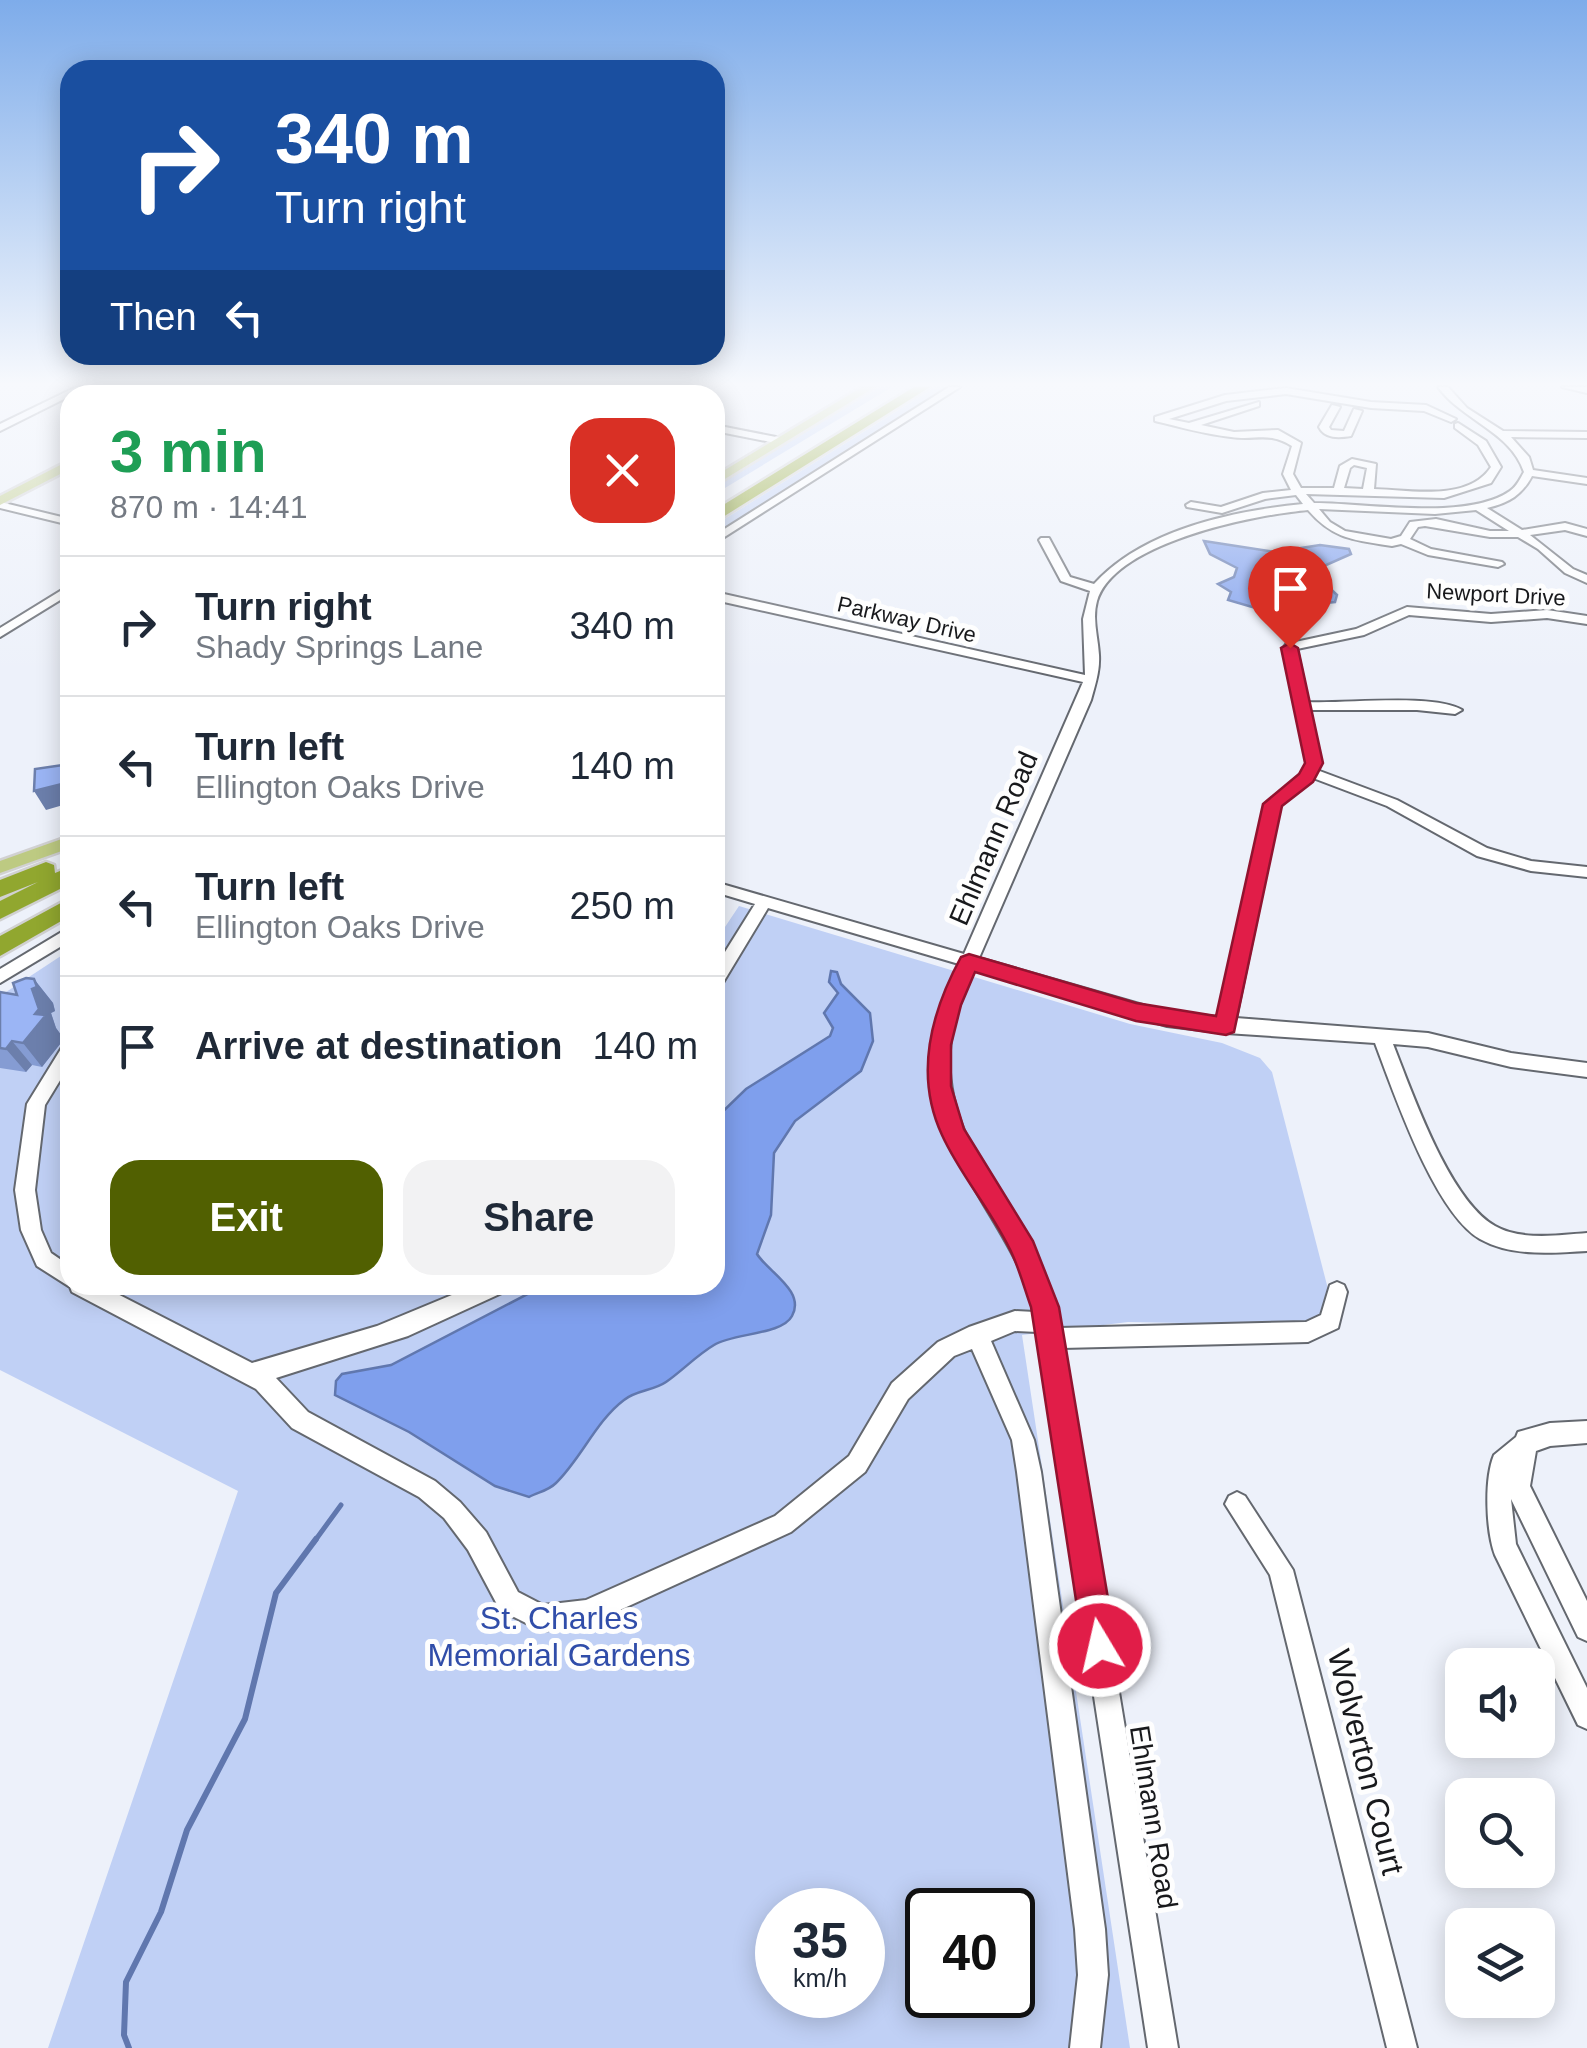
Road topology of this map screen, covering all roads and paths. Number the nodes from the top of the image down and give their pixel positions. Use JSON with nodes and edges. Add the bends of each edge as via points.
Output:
{"nodes":[{"id":1,"x":37,"y":483,"type":"edge"},
{"id":2,"x":747,"y":483,"type":"edge"},
{"id":3,"x":769,"y":483,"type":"edge"},
{"id":4,"x":805,"y":483,"type":"edge"},
{"id":5,"x":1294,"y":483,"type":"edge"},
{"id":6,"x":1341,"y":483,"type":"edge"},
{"id":7,"x":1370,"y":483,"type":"edge"},
{"id":8,"x":1482,"y":483,"type":"edge"},
{"id":9,"x":1523,"y":483,"type":"edge"},
{"id":10,"x":1338,"y":491,"type":"junction"},
{"id":11,"x":1368,"y":493,"type":"junction"},
{"id":12,"x":725,"y":496,"type":"edge"},
{"id":13,"x":1306,"y":499,"type":"junction"},
{"id":14,"x":0,"y":503,"type":"edge"},
{"id":15,"x":1191,"y":505,"type":"dead end"},
{"id":16,"x":1478,"y":507,"type":"junction"},
{"id":17,"x":725,"y":510,"type":"edge"},
{"id":18,"x":60,"y":519,"type":"edge"},
{"id":19,"x":1520,"y":533,"type":"junction"},
{"id":20,"x":1587,"y":533,"type":"edge"},
{"id":21,"x":725,"y":534,"type":"edge"},
{"id":22,"x":1045,"y":540,"type":"dead end"},
{"id":23,"x":1402,"y":540,"type":"junction"},
{"id":24,"x":1498,"y":564,"type":"dead end"},
{"id":25,"x":1587,"y":578,"type":"edge"},
{"id":26,"x":1096,"y":590,"type":"junction"},
{"id":27,"x":60,"y":596,"type":"edge"},
{"id":28,"x":725,"y":598,"type":"edge"},
{"id":29,"x":1587,"y":620,"type":"edge"},
{"id":30,"x":0,"y":633,"type":"edge"},
{"id":31,"x":1090,"y":680,"type":"junction"},
{"id":32,"x":1303,"y":706,"type":"junction"},
{"id":33,"x":1455,"y":710,"type":"dead end"},
{"id":34,"x":1310,"y":772,"type":"junction"},
{"id":35,"x":60,"y":846,"type":"edge"},
{"id":36,"x":60,"y":864,"type":"edge"},
{"id":37,"x":0,"y":867,"type":"edge"},
{"id":38,"x":1587,"y":872,"type":"edge"},
{"id":39,"x":60,"y":879,"type":"edge"},
{"id":40,"x":0,"y":890,"type":"edge"},
{"id":41,"x":725,"y":890,"type":"edge"},
{"id":42,"x":60,"y":901,"type":"edge"},
{"id":43,"x":764,"y":902,"type":"junction"},
{"id":44,"x":0,"y":911,"type":"edge"},
{"id":45,"x":60,"y":912,"type":"edge"},
{"id":46,"x":0,"y":931,"type":"edge"},
{"id":47,"x":60,"y":939,"type":"edge"},
{"id":48,"x":0,"y":947,"type":"edge"},
{"id":49,"x":969,"y":962,"type":"junction"},
{"id":50,"x":725,"y":966,"type":"edge"},
{"id":51,"x":0,"y":977,"type":"edge"},
{"id":52,"x":1226,"y":1026,"type":"junction"},
{"id":53,"x":1381,"y":1035,"type":"junction"},
{"id":54,"x":60,"y":1065,"type":"edge"},
{"id":55,"x":1587,"y":1070,"type":"edge"},
{"id":56,"x":1587,"y":1242,"type":"edge"},
{"id":57,"x":60,"y":1268,"type":"edge"},
{"id":58,"x":1337,"y":1292,"type":"dead end"},
{"id":59,"x":98,"y":1295,"type":"edge"},
{"id":60,"x":479,"y":1295,"type":"edge"},
{"id":61,"x":1048,"y":1330,"type":"junction"},
{"id":62,"x":977,"y":1334,"type":"junction"},
{"id":63,"x":252,"y":1374,"type":"junction"},
{"id":64,"x":1587,"y":1432,"type":"edge"},
{"id":65,"x":1526,"y":1440,"type":"junction"},
{"id":66,"x":1237,"y":1504,"type":"dead end"},
{"id":67,"x":1587,"y":1628,"type":"edge"},
{"id":68,"x":1584,"y":1700,"type":"edge"},
{"id":69,"x":1085,"y":2048,"type":"edge"},
{"id":70,"x":1163,"y":2048,"type":"edge"},
{"id":71,"x":1402,"y":2048,"type":"edge"}],
"edges":[{"from":1,"to":14,"type":"main road"},
{"from":2,"to":12,"type":"highway"},
{"from":3,"to":17,"type":"highway"},
{"from":4,"to":21,"type":"street"},
{"from":5,"to":13,"type":"street"},
{"from":6,"to":10,"type":"street"},
{"from":7,"to":11,"type":"street"},
{"from":8,"to":11,"type":"street","via":[[1444,495]]},
{"from":9,"to":16,"type":"street","via":[[1518,492]]},
{"from":10,"to":11,"type":"street"},
{"from":10,"to":13,"type":"street"},
{"from":13,"to":15,"type":"street","via":[[1263,496],[1222,510]]},
{"from":13,"to":16,"type":"street","via":[[1437,511]]},
{"from":13,"to":23,"type":"street","via":[[1342,534]]},
{"from":13,"to":26,"type":"street","via":[[1160,544],[1119,565]]},
{"from":14,"to":18,"type":"street"},
{"from":16,"to":19,"type":"street"},
{"from":19,"to":20,"type":"street","via":[[1558,525]]},
{"from":19,"to":23,"type":"street","via":[[1424,522],[1411,526]]},
{"from":19,"to":25,"type":"street"},
{"from":22,"to":26,"type":"street","via":[[1066,579]]},
{"from":23,"to":24,"type":"street","via":[[1428,552]]},
{"from":26,"to":31,"type":"street","name":"Ehlmann Road","via":[[1088,615]]},
{"from":27,"to":30,"type":"street"},
{"from":28,"to":31,"type":"street","name":"Parkway Drive"},
{"from":29,"to":32,"type":"street","name":"Newport Drive","via":[[1407,612],[1360,632],[1290,648]]},
{"from":31,"to":49,"type":"street","name":"Ehlmann Road"},
{"from":32,"to":33,"type":"street"},
{"from":32,"to":34,"type":"street","via":[[1314,753]]},
{"from":34,"to":38,"type":"street","via":[[1392,803],[1482,852]]},
{"from":34,"to":52,"type":"street","via":[[1273,804]]},
{"from":35,"to":37,"type":"main road"},
{"from":36,"to":40,"type":"highway"},
{"from":39,"to":44,"type":"highway"},
{"from":41,"to":43,"type":"street"},
{"from":42,"to":46,"type":"highway"},
{"from":43,"to":49,"type":"street"},
{"from":43,"to":50,"type":"street"},
{"from":45,"to":48,"type":"highway"},
{"from":47,"to":51,"type":"street"},
{"from":49,"to":52,"type":"street","via":[[1136,1012]]},
{"from":49,"to":61,"type":"street","name":"Ehlmann Road","via":[[939,1045],[944,1108],[964,1154],[1024,1249]]},
{"from":52,"to":53,"type":"street"},
{"from":53,"to":55,"type":"street"},
{"from":53,"to":56,"type":"street","via":[[1414,1124],[1471,1222],[1517,1242]]},
{"from":54,"to":57,"type":"street","via":[[36,1104],[25,1190],[30,1230],[44,1260]]},
{"from":58,"to":61,"type":"street","via":[[1330,1321],[1308,1332]]},
{"from":59,"to":63,"type":"street"},
{"from":60,"to":63,"type":"street","via":[[336,1351]]},
{"from":61,"to":62,"type":"street","via":[[1015,1321]]},
{"from":61,"to":70,"type":"street","name":"Ehlmann Road"},
{"from":62,"to":63,"type":"street","via":[[946,1349],[900,1391],[856,1464],[783,1524],[563,1618],[542,1618],[508,1600],[452,1510],[427,1489],[300,1420]]},
{"from":62,"to":69,"type":"street","via":[[1024,1440],[1030,1472],[1090,1929]]},
{"from":64,"to":65,"type":"street"},
{"from":65,"to":67,"type":"street","via":[[1518,1487]]},
{"from":65,"to":68,"type":"street","via":[[1502,1463],[1504,1546]]},
{"from":66,"to":71,"type":"street","name":"Wolverton Court","via":[[1281,1570]]}]}
